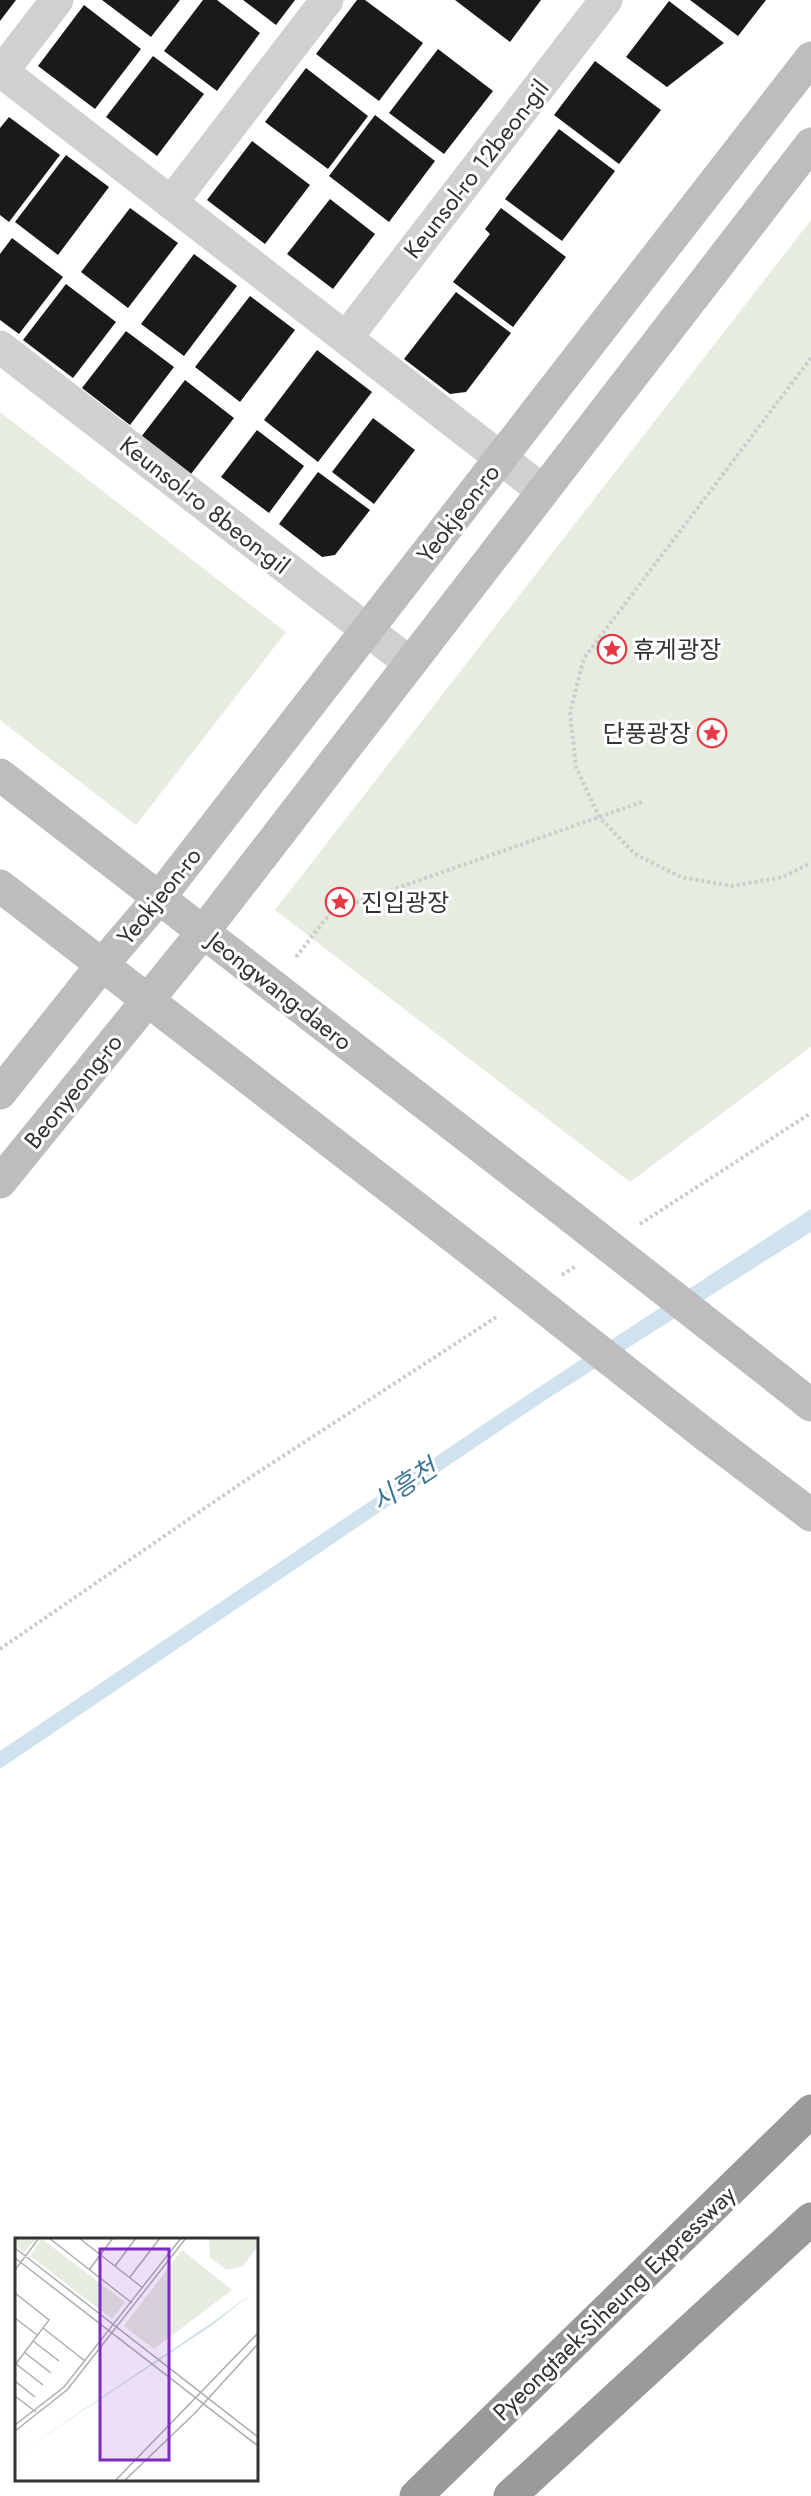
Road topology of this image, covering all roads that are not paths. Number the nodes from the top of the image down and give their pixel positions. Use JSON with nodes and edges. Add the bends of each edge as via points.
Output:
{"nodes":[{"id":1,"x":57,"y":0,"type":"edge"},
{"id":2,"x":327,"y":0,"type":"edge"},
{"id":3,"x":606,"y":0,"type":"edge"},
{"id":4,"x":811,"y":58,"type":"edge"},
{"id":5,"x":1,"y":72,"type":"edge"},
{"id":6,"x":811,"y":144,"type":"edge"},
{"id":7,"x":171,"y":203,"type":"junction"},
{"id":8,"x":346,"y":338,"type":"junction"},
{"id":9,"x":0,"y":347,"type":"edge"},
{"id":10,"x":500,"y":458,"type":"junction"},
{"id":11,"x":543,"y":491,"type":"junction"},
{"id":12,"x":367,"y":630,"type":"junction"},
{"id":13,"x":410,"y":663,"type":"junction"},
{"id":14,"x":0,"y":775,"type":"edge"},
{"id":15,"x":0,"y":886,"type":"edge"},
{"id":16,"x":159,"y":898,"type":"junction"},
{"id":17,"x":203,"y":932,"type":"junction"},
{"id":18,"x":102,"y":965,"type":"junction"},
{"id":19,"x":147,"y":1000,"type":"junction"},
{"id":20,"x":0,"y":1093,"type":"edge"},
{"id":21,"x":0,"y":1182,"type":"edge"},
{"id":22,"x":811,"y":1404,"type":"edge"},
{"id":23,"x":811,"y":1515,"type":"edge"},
{"id":24,"x":811,"y":2111,"type":"edge"},
{"id":25,"x":811,"y":2219,"type":"edge"},
{"id":26,"x":416,"y":2496,"type":"edge"},
{"id":27,"x":510,"y":2496,"type":"edge"}],
"edges":[{"from":1,"to":5,"type":"street"},
{"from":2,"to":7,"type":"street"},
{"from":3,"to":8,"type":"street","name":"Keunsol-ro 12beon-gil"},
{"from":4,"to":10,"type":"street","name":"Yeokjeon-ro"},
{"from":5,"to":7,"type":"street"},
{"from":6,"to":11,"type":"street"},
{"from":7,"to":8,"type":"street"},
{"from":8,"to":10,"type":"street"},
{"from":9,"to":12,"type":"street","name":"Keunsol-ro 8beon-gil"},
{"from":10,"to":11,"type":"street"},
{"from":10,"to":12,"type":"street","name":"Yeokjeon-ro"},
{"from":11,"to":13,"type":"street"},
{"from":12,"to":13,"type":"street","name":"Keunsol-ro 8beon-gil"},
{"from":12,"to":16,"type":"street","name":"Yeokjeon-ro"},
{"from":13,"to":17,"type":"street"},
{"from":14,"to":16,"type":"street","name":"Jeongwang-daero"},
{"from":15,"to":18,"type":"street"},
{"from":16,"to":17,"type":"street","name":"Jeongwang-daero"},
{"from":16,"to":18,"type":"street","name":"Yeokjeon-ro"},
{"from":17,"to":19,"type":"street"},
{"from":17,"to":22,"type":"street","name":"Jeongwang-daero","bridge":true},
{"from":18,"to":19,"type":"street"},
{"from":18,"to":20,"type":"street"},
{"from":19,"to":21,"type":"street","name":"Beonyeong-ro"},
{"from":19,"to":23,"type":"street","bridge":true},
{"from":24,"to":26,"type":"highway","name":"Pyeongtaek-Siheung Expressway"},
{"from":25,"to":27,"type":"highway"}]}
